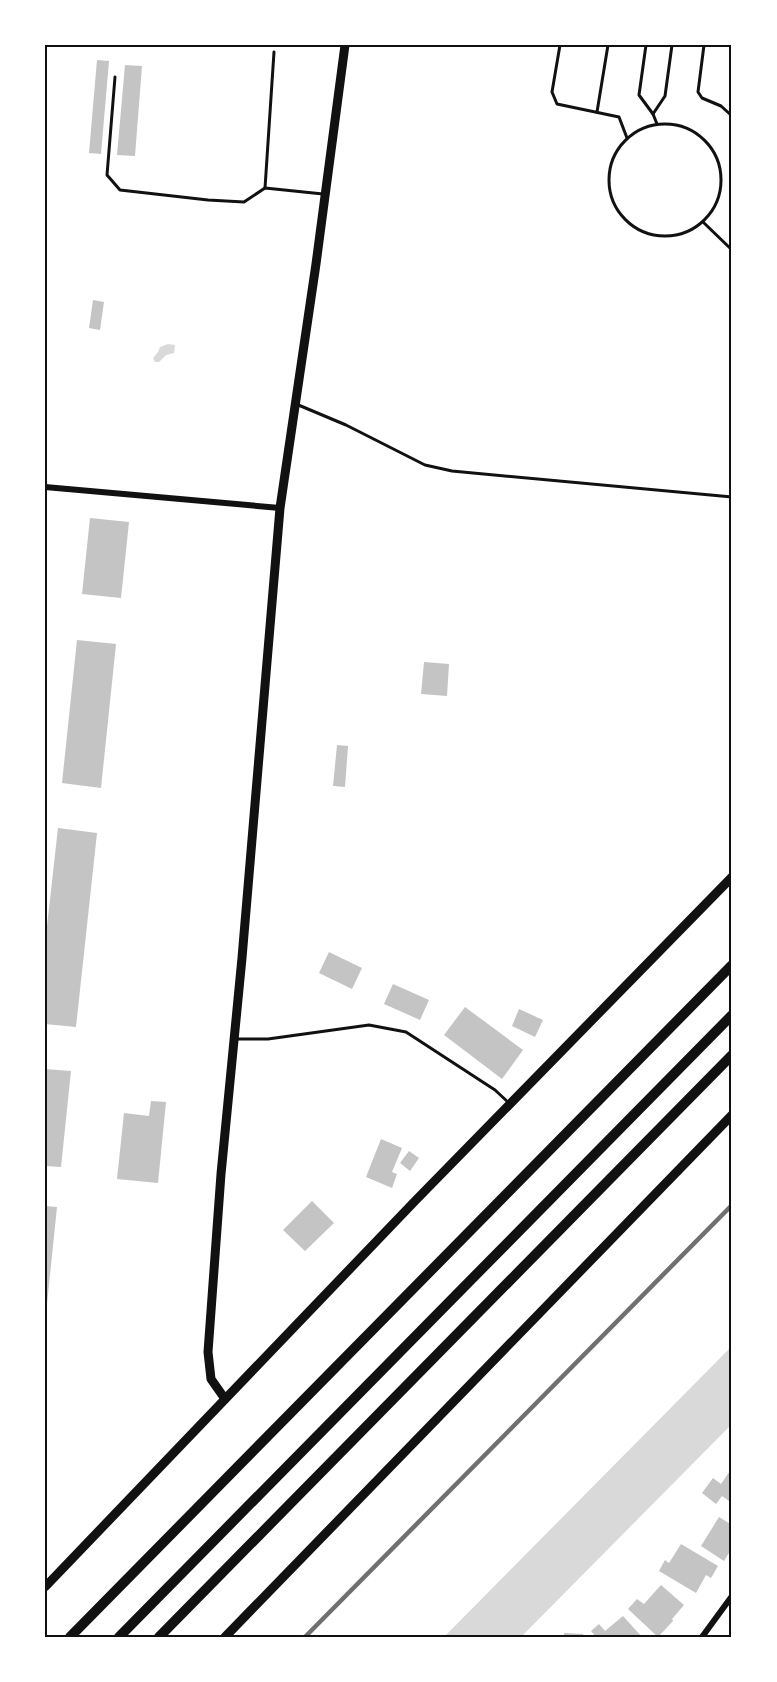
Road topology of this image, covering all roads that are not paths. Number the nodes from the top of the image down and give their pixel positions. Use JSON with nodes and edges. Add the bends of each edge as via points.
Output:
{"nodes":[{"id":1,"x":345,"y":45,"type":"edge"},
{"id":2,"x":560,"y":45,"type":"edge"},
{"id":3,"x":608,"y":45,"type":"edge"},
{"id":4,"x":646,"y":45,"type":"edge"},
{"id":5,"x":672,"y":45,"type":"edge"},
{"id":6,"x":704,"y":45,"type":"edge"},
{"id":7,"x":274,"y":52,"type":"dead end"},
{"id":8,"x":115,"y":76,"type":"dead end"},
{"id":9,"x":597,"y":112,"type":"junction"},
{"id":10,"x":653,"y":114,"type":"junction"},
{"id":11,"x":732,"y":116,"type":"edge"},
{"id":12,"x":657,"y":124,"type":"junction"},
{"id":13,"x":627,"y":138,"type":"junction"},
{"id":14,"x":265,"y":188,"type":"junction"},
{"id":15,"x":325,"y":194,"type":"junction"},
{"id":16,"x":702,"y":222,"type":"junction"},
{"id":17,"x":732,"y":250,"type":"edge"},
{"id":18,"x":295,"y":404,"type":"junction"},
{"id":19,"x":45,"y":487,"type":"edge"},
{"id":20,"x":732,"y":497,"type":"edge"},
{"id":21,"x":280,"y":508,"type":"junction"},
{"id":22,"x":732,"y":877,"type":"edge"},
{"id":23,"x":732,"y":964,"type":"edge"},
{"id":24,"x":732,"y":1015,"type":"edge"},
{"id":25,"x":235,"y":1039,"type":"junction"},
{"id":26,"x":732,"y":1055,"type":"edge"},
{"id":27,"x":511,"y":1104,"type":"junction"},
{"id":28,"x":732,"y":1115,"type":"edge"},
{"id":29,"x":225,"y":1399,"type":"junction"},
{"id":30,"x":45,"y":1587,"type":"edge"},
{"id":31,"x":732,"y":1596,"type":"edge"},
{"id":32,"x":70,"y":1637,"type":"edge"},
{"id":33,"x":119,"y":1637,"type":"edge"},
{"id":34,"x":159,"y":1637,"type":"edge"},
{"id":35,"x":225,"y":1637,"type":"edge"},
{"id":36,"x":702,"y":1637,"type":"edge"}],
"edges":[{"from":1,"to":15,"type":"main road"},
{"from":2,"to":9,"type":"lane","via":[[552,92],[557,104]]},
{"from":3,"to":9,"type":"lane"},
{"from":4,"to":10,"type":"lane","via":[[639,95]]},
{"from":5,"to":10,"type":"lane","via":[[665,96]]},
{"from":6,"to":11,"type":"lane","via":[[698,92]]},
{"from":7,"to":14,"type":"lane"},
{"from":8,"to":14,"type":"lane","via":[[107,175],[120,190],[244,202]]},
{"from":9,"to":13,"type":"lane","via":[[619,117]]},
{"from":10,"to":12,"type":"lane"},
{"from":12,"to":13,"type":"lane"},
{"from":12,"to":16,"type":"lane","via":[[679,125],[696,133],[710,146],[718,162],[718,199]]},
{"from":13,"to":16,"type":"lane","via":[[615,153],[609,170],[609,189],[626,222],[660,237],[678,236]]},
{"from":14,"to":15,"type":"lane"},
{"from":15,"to":18,"type":"main road"},
{"from":16,"to":17,"type":"lane"},
{"from":18,"to":20,"type":"lane","via":[[425,465],[452,471]]},
{"from":18,"to":21,"type":"main road"},
{"from":19,"to":21,"type":"street"},
{"from":21,"to":25,"type":"main road"},
{"from":22,"to":27,"type":"main road"},
{"from":23,"to":32,"type":"highway"},
{"from":24,"to":33,"type":"highway"},
{"from":25,"to":27,"type":"lane","via":[[268,1039],[369,1025],[406,1032]]},
{"from":25,"to":29,"type":"main road","via":[[208,1352],[211,1379]]},
{"from":26,"to":34,"type":"highway"},
{"from":27,"to":29,"type":"main road"},
{"from":28,"to":35,"type":"main road"},
{"from":29,"to":30,"type":"main road"},
{"from":31,"to":36,"type":"street"}]}
